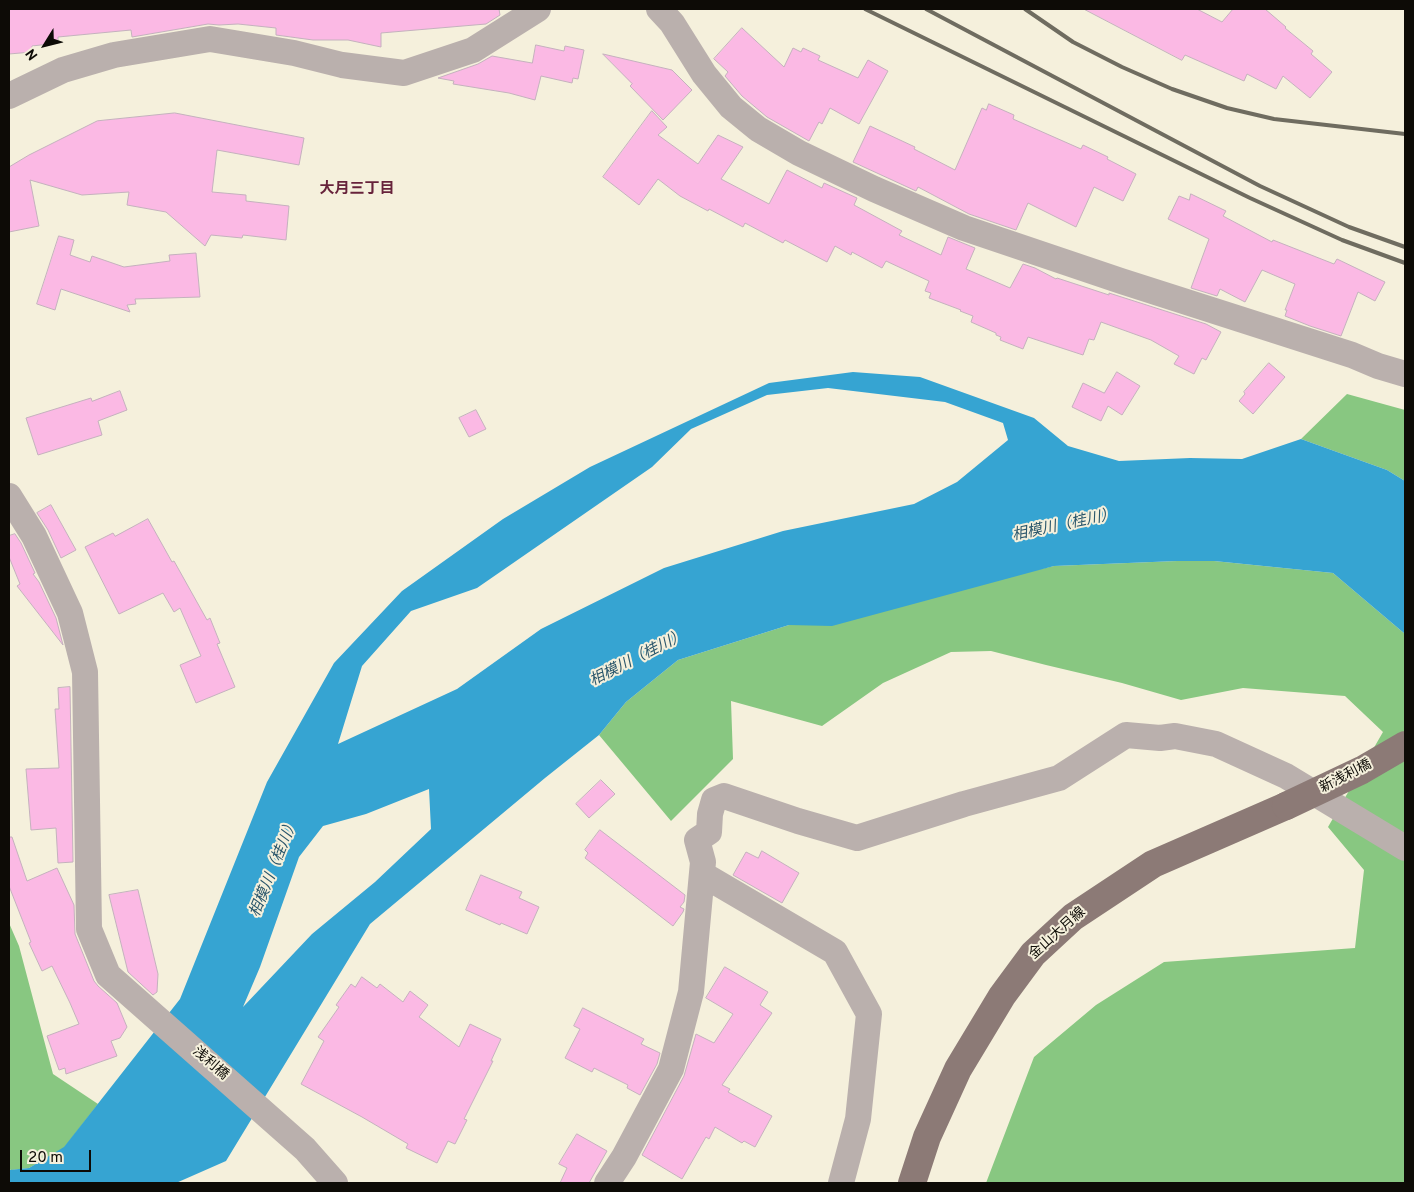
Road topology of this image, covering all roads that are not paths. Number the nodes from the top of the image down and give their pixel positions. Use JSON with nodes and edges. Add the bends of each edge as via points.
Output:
{"nodes":[{"id":1,"x":538,"y":9,"type":"edge"},
{"id":2,"x":659,"y":9,"type":"edge"},
{"id":3,"x":9,"y":96,"type":"edge"},
{"id":4,"x":1405,"y":374,"type":"edge"},
{"id":5,"x":9,"y":496,"type":"edge"},
{"id":6,"x":1405,"y":745,"type":"edge"},
{"id":7,"x":1286,"y":806,"type":"joint"},
{"id":8,"x":1405,"y":848,"type":"edge"},
{"id":9,"x":702,"y":874,"type":"junction"},
{"id":10,"x":336,"y":1183,"type":"edge"},
{"id":11,"x":607,"y":1183,"type":"edge"},
{"id":12,"x":841,"y":1183,"type":"edge"},
{"id":13,"x":912,"y":1183,"type":"edge"}],
"edges":[{"from":1,"to":3,"type":"street","via":[[473,50],[404,73],[342,65],[210,38],[114,55],[63,70]]},
{"from":2,"to":4,"type":"street","via":[[730,107],[758,129],[799,153],[964,228]]},
{"from":5,"to":10,"type":"street","name":"浅利橋","via":[[34,536],[70,614],[85,672],[89,929],[108,975],[298,1143]]},
{"from":6,"to":7,"type":"main road","name":"新浅利橋","bridge":true,"via":[[1362,770]]},
{"from":7,"to":13,"type":"main road","name":"金山大月線","via":[[1152,864],[1073,917],[1033,954],[1002,996],[958,1069],[927,1137]]},
{"from":8,"to":9,"type":"street","via":[[1286,776],[1216,744],[1175,736],[1126,735],[1059,778],[857,838],[724,796],[714,800],[709,832],[697,840],[704,862]]},
{"from":9,"to":11,"type":"street","via":[[691,992],[671,1069]]},
{"from":9,"to":12,"type":"street","via":[[836,952],[869,1014],[858,1119]]}]}
